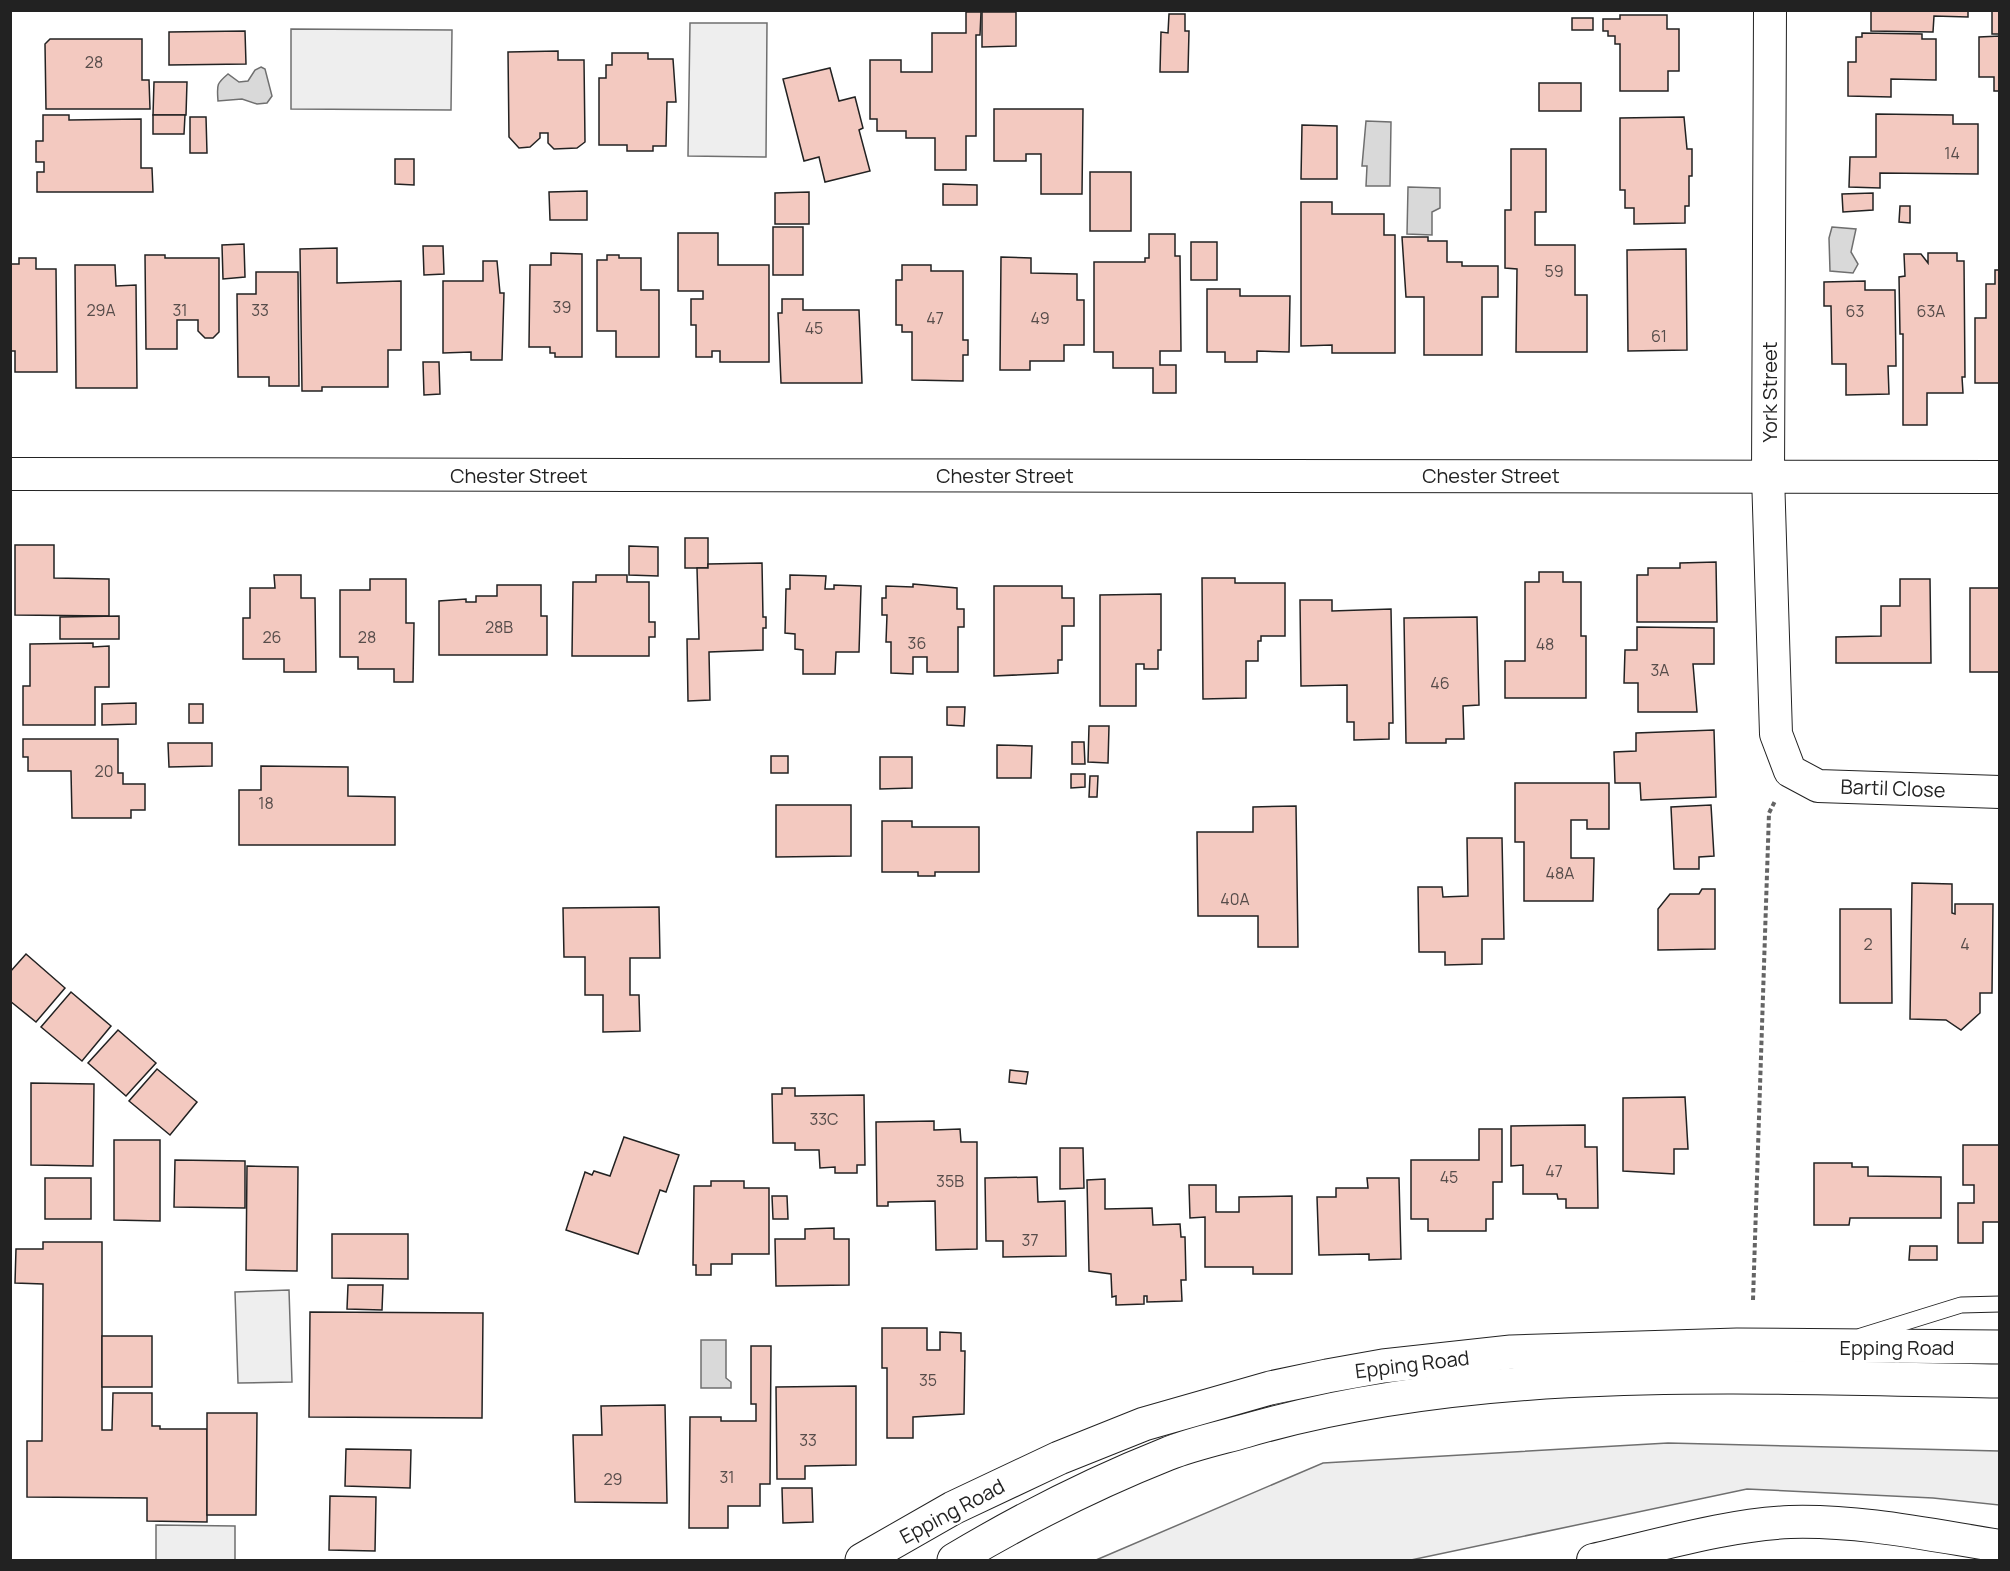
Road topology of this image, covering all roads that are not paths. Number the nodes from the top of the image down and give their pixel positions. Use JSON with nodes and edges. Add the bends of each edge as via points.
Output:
{"nodes":[{"id":1,"x":1770,"y":10,"type":"edge"},
{"id":2,"x":10,"y":474,"type":"edge"},
{"id":3,"x":1768,"y":476,"type":"junction"},
{"id":4,"x":2000,"y":477,"type":"edge"},
{"id":5,"x":1790,"y":771,"type":"joint"},
{"id":6,"x":2000,"y":792,"type":"edge"},
{"id":7,"x":2000,"y":1304,"type":"edge"},
{"id":8,"x":1824,"y":1347,"type":"junction"},
{"id":9,"x":2000,"y":1347,"type":"edge"},
{"id":10,"x":2000,"y":1381,"type":"edge"},
{"id":11,"x":2000,"y":1546,"type":"edge"},
{"id":12,"x":862,"y":1560,"type":"edge"},
{"id":13,"x":954,"y":1560,"type":"edge"},
{"id":14,"x":1593,"y":1560,"type":"edge"}],
"edges":[{"from":1,"to":3,"type":"street","name":"York Street"},
{"from":2,"to":3,"type":"street","name":"Chester Street"},
{"from":3,"to":4,"type":"street","name":"Chester Street"},
{"from":3,"to":5,"type":"street","name":"York Street","via":[[1776,734]]},
{"from":5,"to":6,"type":"street","name":"Bartil Close","via":[[1818,786]]},
{"from":7,"to":8,"type":"lane","via":[[1961,1305]]},
{"from":8,"to":9,"type":"main road","name":"Epping Road"},
{"from":8,"to":12,"type":"main road","name":"Epping Road","via":[[1737,1345],[1511,1352],[1327,1376],[1144,1424],[952,1508]]},
{"from":10,"to":13,"type":"main road","name":"Epping Road","via":[[1682,1379],[1528,1383],[1361,1404],[1270,1424],[1169,1453],[1068,1499]]},
{"from":11,"to":14,"type":"street","via":[[1858,1524],[1789,1522],[1726,1531]]}]}
